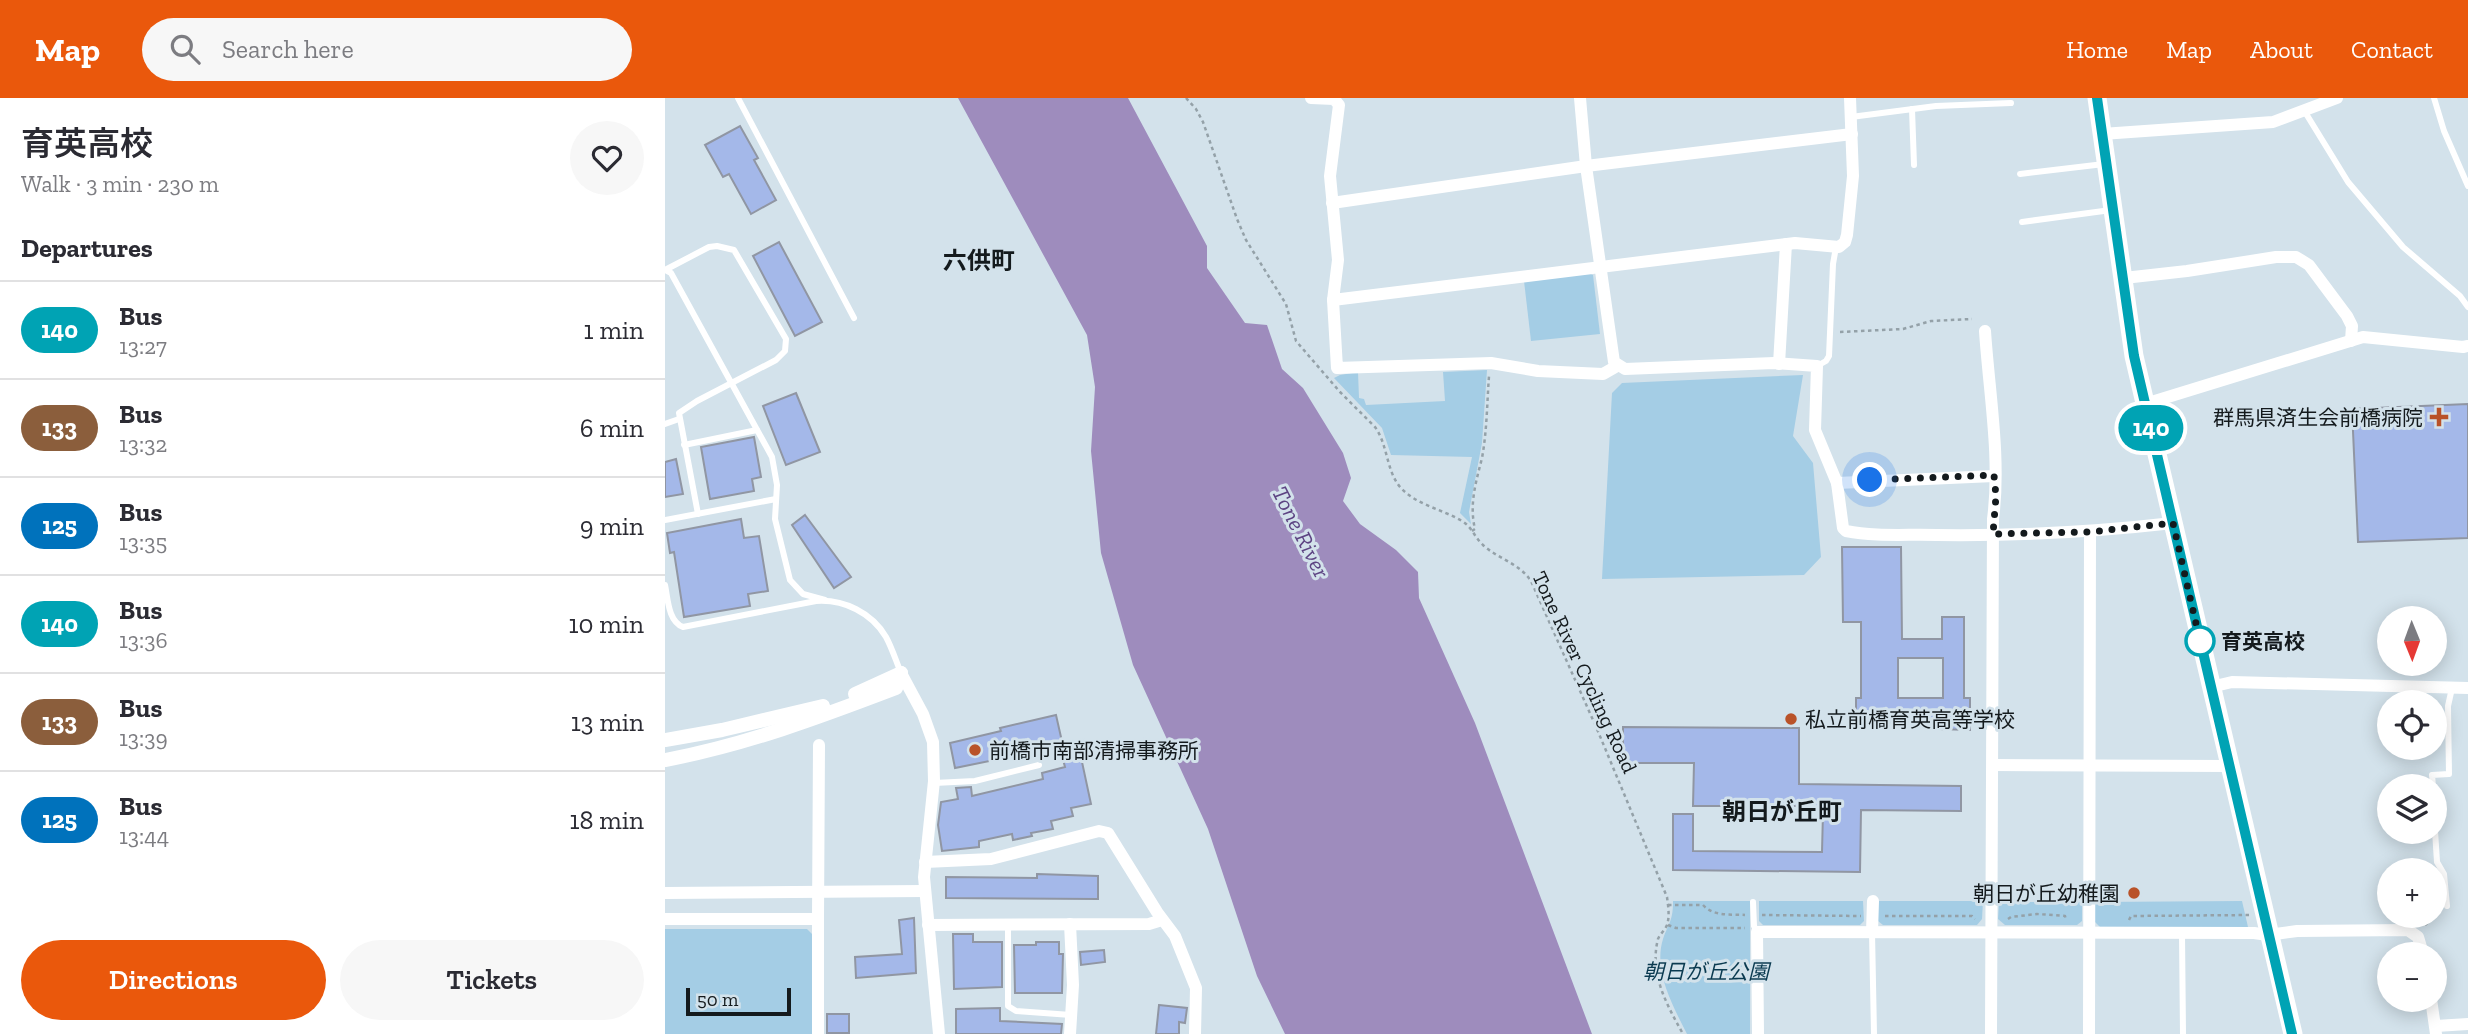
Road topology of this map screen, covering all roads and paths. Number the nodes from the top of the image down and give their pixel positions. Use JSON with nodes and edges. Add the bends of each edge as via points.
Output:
{"nodes":[{"id":1,"x":738,"y":98,"type":"edge"},
{"id":2,"x":1186,"y":98,"type":"edge"},
{"id":3,"x":1311,"y":98,"type":"edge"},
{"id":4,"x":1580,"y":98,"type":"edge"},
{"id":5,"x":1850,"y":98,"type":"edge"},
{"id":6,"x":2097,"y":98,"type":"edge"},
{"id":7,"x":2337,"y":98,"type":"edge"},
{"id":8,"x":2434,"y":98,"type":"edge"},
{"id":9,"x":1340,"y":99,"type":"edge"},
{"id":10,"x":2011,"y":103,"type":"dead end"},
{"id":11,"x":1912,"y":109,"type":"junction"},
{"id":12,"x":2305,"y":111,"type":"junction"},
{"id":13,"x":1851,"y":117,"type":"junction"},
{"id":14,"x":1852,"y":134,"type":"junction"},
{"id":15,"x":2102,"y":134,"type":"junction"},
{"id":16,"x":2106,"y":164,"type":"junction"},
{"id":17,"x":1914,"y":165,"type":"dead end"},
{"id":18,"x":1586,"y":166,"type":"junction"},
{"id":19,"x":2020,"y":174,"type":"dead end"},
{"id":20,"x":2468,"y":186,"type":"edge"},
{"id":21,"x":1332,"y":203,"type":"junction"},
{"id":22,"x":2113,"y":210,"type":"junction"},
{"id":23,"x":2022,"y":222,"type":"dead end"},
{"id":24,"x":1786,"y":244,"type":"junction"},
{"id":25,"x":1836,"y":247,"type":"junction"},
{"id":26,"x":1600,"y":267,"type":"junction"},
{"id":27,"x":665,"y":270,"type":"edge"},
{"id":28,"x":2124,"y":278,"type":"junction"},
{"id":29,"x":1333,"y":300,"type":"junction"},
{"id":30,"x":2468,"y":307,"type":"edge"},
{"id":31,"x":855,"y":318,"type":"dead end"},
{"id":32,"x":1972,"y":319,"type":"dead end"},
{"id":33,"x":1985,"y":331,"type":"dead end"},
{"id":34,"x":1830,"y":332,"type":"junction"},
{"id":35,"x":2351,"y":341,"type":"junction"},
{"id":36,"x":2468,"y":346,"type":"edge"},
{"id":37,"x":1491,"y":363,"type":"junction"},
{"id":38,"x":1779,"y":364,"type":"junction"},
{"id":39,"x":1616,"y":366,"type":"junction"},
{"id":40,"x":1817,"y":366,"type":"junction"},
{"id":41,"x":731,"y":383,"type":"junction"},
{"id":42,"x":2145,"y":404,"type":"junction"},
{"id":43,"x":678,"y":419,"type":"junction"},
{"id":44,"x":665,"y":424,"type":"edge"},
{"id":45,"x":757,"y":430,"type":"junction"},
{"id":46,"x":684,"y":446,"type":"junction"},
{"id":47,"x":1994,"y":475,"type":"junction"},
{"id":48,"x":1837,"y":483,"type":"junction"},
{"id":49,"x":776,"y":499,"type":"junction"},
{"id":50,"x":698,"y":514,"type":"junction"},
{"id":51,"x":665,"y":520,"type":"edge"},
{"id":52,"x":2173,"y":523,"type":"junction"},
{"id":53,"x":1472,"y":531,"type":"junction"},
{"id":54,"x":2089,"y":532,"type":"junction"},
{"id":55,"x":1993,"y":534,"type":"junction"},
{"id":56,"x":665,"y":585,"type":"edge"},
{"id":57,"x":825,"y":600,"type":"junction"},
{"id":58,"x":901,"y":673,"type":"junction"},
{"id":59,"x":2211,"y":687,"type":"junction"},
{"id":60,"x":2452,"y":688,"type":"junction"},
{"id":61,"x":2468,"y":688,"type":"edge"},
{"id":62,"x":665,"y":740,"type":"edge"},
{"id":63,"x":819,"y":745,"type":"dead end"},
{"id":64,"x":665,"y":760,"type":"edge"},
{"id":65,"x":1039,"y":765,"type":"dead end"},
{"id":66,"x":1993,"y":765,"type":"junction"},
{"id":67,"x":2089,"y":766,"type":"junction"},
{"id":68,"x":2230,"y":766,"type":"junction"},
{"id":69,"x":2447,"y":774,"type":"edge"},
{"id":70,"x":934,"y":783,"type":"junction"},
{"id":71,"x":925,"y":862,"type":"junction"},
{"id":72,"x":924,"y":891,"type":"junction"},
{"id":73,"x":819,"y":892,"type":"junction"},
{"id":74,"x":665,"y":893,"type":"edge"},
{"id":75,"x":1753,"y":901,"type":"dead end"},
{"id":76,"x":1873,"y":901,"type":"dead end"},
{"id":77,"x":1668,"y":905,"type":"junction"},
{"id":78,"x":1753,"y":915,"type":"junction"},
{"id":79,"x":2251,"y":915,"type":"dead end"},
{"id":80,"x":1873,"y":916,"type":"junction"},
{"id":81,"x":665,"y":919,"type":"edge"},
{"id":82,"x":818,"y":919,"type":"junction"},
{"id":83,"x":1162,"y":920,"type":"junction"},
{"id":84,"x":2004,"y":921,"type":"dead end"},
{"id":85,"x":1977,"y":922,"type":"dead end"},
{"id":86,"x":2127,"y":923,"type":"dead end"},
{"id":87,"x":1008,"y":924,"type":"junction"},
{"id":88,"x":1070,"y":924,"type":"junction"},
{"id":89,"x":928,"y":925,"type":"junction"},
{"id":90,"x":1667,"y":925,"type":"junction"},
{"id":91,"x":2088,"y":928,"type":"junction"},
{"id":92,"x":2422,"y":928,"type":"edge"},
{"id":93,"x":1757,"y":932,"type":"junction"},
{"id":94,"x":1873,"y":932,"type":"junction"},
{"id":95,"x":1990,"y":933,"type":"junction"},
{"id":96,"x":2182,"y":934,"type":"junction"},
{"id":97,"x":2415,"y":934,"type":"junction"},
{"id":98,"x":2268,"y":936,"type":"junction"},
{"id":99,"x":2420,"y":942,"type":"edge"},
{"id":100,"x":2433,"y":1012,"type":"edge"},
{"id":101,"x":1071,"y":1015,"type":"junction"},
{"id":102,"x":2468,"y":1024,"type":"edge"},
{"id":103,"x":2436,"y":1030,"type":"edge"},
{"id":104,"x":818,"y":1034,"type":"edge"},
{"id":105,"x":939,"y":1034,"type":"edge"},
{"id":106,"x":1070,"y":1034,"type":"edge"},
{"id":107,"x":1195,"y":1034,"type":"edge"},
{"id":108,"x":1683,"y":1034,"type":"edge"},
{"id":109,"x":1758,"y":1034,"type":"edge"},
{"id":110,"x":1874,"y":1034,"type":"edge"},
{"id":111,"x":1991,"y":1034,"type":"edge"},
{"id":112,"x":2089,"y":1034,"type":"edge"},
{"id":113,"x":2183,"y":1034,"type":"edge"},
{"id":114,"x":2293,"y":1034,"type":"edge"}],
"edges":[{"from":1,"to":31,"type":"lane"},
{"from":2,"to":53,"type":"path","name":"Tone River Cycling Road","via":[[1203,122],[1246,240],[1286,304],[1296,341],[1375,427],[1401,487]]},
{"from":3,"to":9,"type":"street"},
{"from":4,"to":18,"type":"street"},
{"from":5,"to":13,"type":"street"},
{"from":6,"to":15,"type":"main road"},
{"from":7,"to":12,"type":"street"},
{"from":8,"to":20,"type":"lane"},
{"from":9,"to":21,"type":"street","via":[[1331,168]]},
{"from":10,"to":11,"type":"lane"},
{"from":11,"to":13,"type":"lane"},
{"from":11,"to":17,"type":"lane"},
{"from":12,"to":15,"type":"street","via":[[2262,123]]},
{"from":12,"to":30,"type":"lane","via":[[2349,182],[2403,247]]},
{"from":13,"to":14,"type":"street"},
{"from":14,"to":18,"type":"street"},
{"from":14,"to":25,"type":"street","via":[[1847,235]]},
{"from":15,"to":16,"type":"main road"},
{"from":16,"to":19,"type":"lane"},
{"from":16,"to":22,"type":"main road"},
{"from":18,"to":21,"type":"street"},
{"from":18,"to":26,"type":"street"},
{"from":21,"to":29,"type":"street","via":[[1338,260]]},
{"from":22,"to":23,"type":"lane"},
{"from":22,"to":28,"type":"main road"},
{"from":24,"to":25,"type":"street"},
{"from":24,"to":26,"type":"street"},
{"from":24,"to":38,"type":"street"},
{"from":25,"to":34,"type":"lane"},
{"from":26,"to":29,"type":"street"},
{"from":26,"to":39,"type":"street"},
{"from":27,"to":41,"type":"lane","via":[[671,273]]},
{"from":27,"to":41,"type":"lane","via":[[709,247],[727,247],[739,258],[787,345],[776,360]]},
{"from":28,"to":35,"type":"street","via":[[2296,257],[2309,265],[2347,316]]},
{"from":28,"to":42,"type":"main road"},
{"from":29,"to":37,"type":"street","via":[[1337,368]]},
{"from":32,"to":34,"type":"path","via":[[1931,321],[1903,329]]},
{"from":33,"to":47,"type":"street"},
{"from":34,"to":40,"type":"lane","via":[[1829,356]]},
{"from":35,"to":36,"type":"street","via":[[2363,337]]},
{"from":35,"to":42,"type":"street"},
{"from":37,"to":39,"type":"street","via":[[1603,374]]},
{"from":37,"to":53,"type":"path"},
{"from":38,"to":39,"type":"street"},
{"from":38,"to":40,"type":"street"},
{"from":40,"to":48,"type":"street","via":[[1815,430]]},
{"from":41,"to":43,"type":"lane","via":[[683,409]]},
{"from":41,"to":45,"type":"lane"},
{"from":42,"to":52,"type":"main road"},
{"from":43,"to":44,"type":"lane"},
{"from":43,"to":46,"type":"lane"},
{"from":45,"to":46,"type":"lane"},
{"from":45,"to":49,"type":"lane","via":[[776,471]]},
{"from":46,"to":50,"type":"lane"},
{"from":47,"to":48,"type":"street"},
{"from":47,"to":55,"type":"street"},
{"from":48,"to":55,"type":"street","via":[[1846,531],[1889,536]]},
{"from":49,"to":50,"type":"lane"},
{"from":49,"to":57,"type":"lane","via":[[775,519],[790,580],[803,594]]},
{"from":50,"to":51,"type":"lane"},
{"from":52,"to":54,"type":"street"},
{"from":52,"to":59,"type":"main road"},
{"from":53,"to":77,"type":"path","name":"Tone River Cycling Road","via":[[1481,544],[1531,581]]},
{"from":54,"to":55,"type":"street"},
{"from":54,"to":67,"type":"street"},
{"from":55,"to":66,"type":"street"},
{"from":56,"to":57,"type":"lane","via":[[672,618],[683,627]]},
{"from":57,"to":58,"type":"lane","via":[[852,607],[875,624]]},
{"from":58,"to":62,"type":"street","via":[[807,711]]},
{"from":58,"to":64,"type":"street","via":[[896,688],[821,716],[744,742]]},
{"from":58,"to":70,"type":"street","via":[[933,742]]},
{"from":59,"to":60,"type":"street","via":[[2232,682]]},
{"from":59,"to":68,"type":"main road"},
{"from":60,"to":61,"type":"street"},
{"from":60,"to":69,"type":"lane"},
{"from":63,"to":73,"type":"street"},
{"from":65,"to":70,"type":"lane","via":[[975,781]]},
{"from":66,"to":67,"type":"street"},
{"from":66,"to":95,"type":"street"},
{"from":67,"to":68,"type":"street"},
{"from":67,"to":91,"type":"street"},
{"from":68,"to":98,"type":"main road"},
{"from":70,"to":71,"type":"street"},
{"from":71,"to":72,"type":"street"},
{"from":71,"to":83,"type":"street","via":[[991,859],[1106,832]]},
{"from":72,"to":73,"type":"street"},
{"from":72,"to":89,"type":"street"},
{"from":73,"to":74,"type":"street"},
{"from":73,"to":82,"type":"street"},
{"from":75,"to":78,"type":"lane"},
{"from":76,"to":80,"type":"street"},
{"from":77,"to":78,"type":"path","via":[[1703,905],[1719,914]]},
{"from":77,"to":90,"type":"path","name":"Tone River Cycling Road"},
{"from":78,"to":80,"type":"path"},
{"from":78,"to":93,"type":"lane"},
{"from":79,"to":86,"type":"path","via":[[2131,916]]},
{"from":80,"to":85,"type":"path","via":[[1972,916]]},
{"from":80,"to":94,"type":"street"},
{"from":81,"to":82,"type":"street"},
{"from":82,"to":104,"type":"street"},
{"from":83,"to":88,"type":"street"},
{"from":83,"to":107,"type":"street","via":[[1175,936],[1196,988]]},
{"from":84,"to":91,"type":"path","via":[[2011,916],[2066,916],[2067,923]]},
{"from":87,"to":88,"type":"street"},
{"from":87,"to":89,"type":"street"},
{"from":87,"to":101,"type":"lane","via":[[1011,1010]]},
{"from":88,"to":101,"type":"street"},
{"from":89,"to":105,"type":"street"},
{"from":90,"to":93,"type":"path","via":[[1751,928]]},
{"from":90,"to":108,"type":"path","name":"Tone River Cycling Road","via":[[1659,937],[1658,980]]},
{"from":91,"to":95,"type":"street"},
{"from":91,"to":96,"type":"street"},
{"from":91,"to":112,"type":"street"},
{"from":92,"to":97,"type":"path"},
{"from":93,"to":94,"type":"street"},
{"from":93,"to":109,"type":"street"},
{"from":94,"to":95,"type":"street"},
{"from":94,"to":110,"type":"lane"},
{"from":95,"to":111,"type":"street"},
{"from":96,"to":98,"type":"street"},
{"from":96,"to":113,"type":"lane"},
{"from":97,"to":98,"type":"street","via":[[2408,930],[2358,930]]},
{"from":97,"to":99,"type":"street"},
{"from":98,"to":114,"type":"main road"},
{"from":100,"to":103,"type":"street"},
{"from":101,"to":106,"type":"street"},
{"from":102,"to":103,"type":"street"}]}
